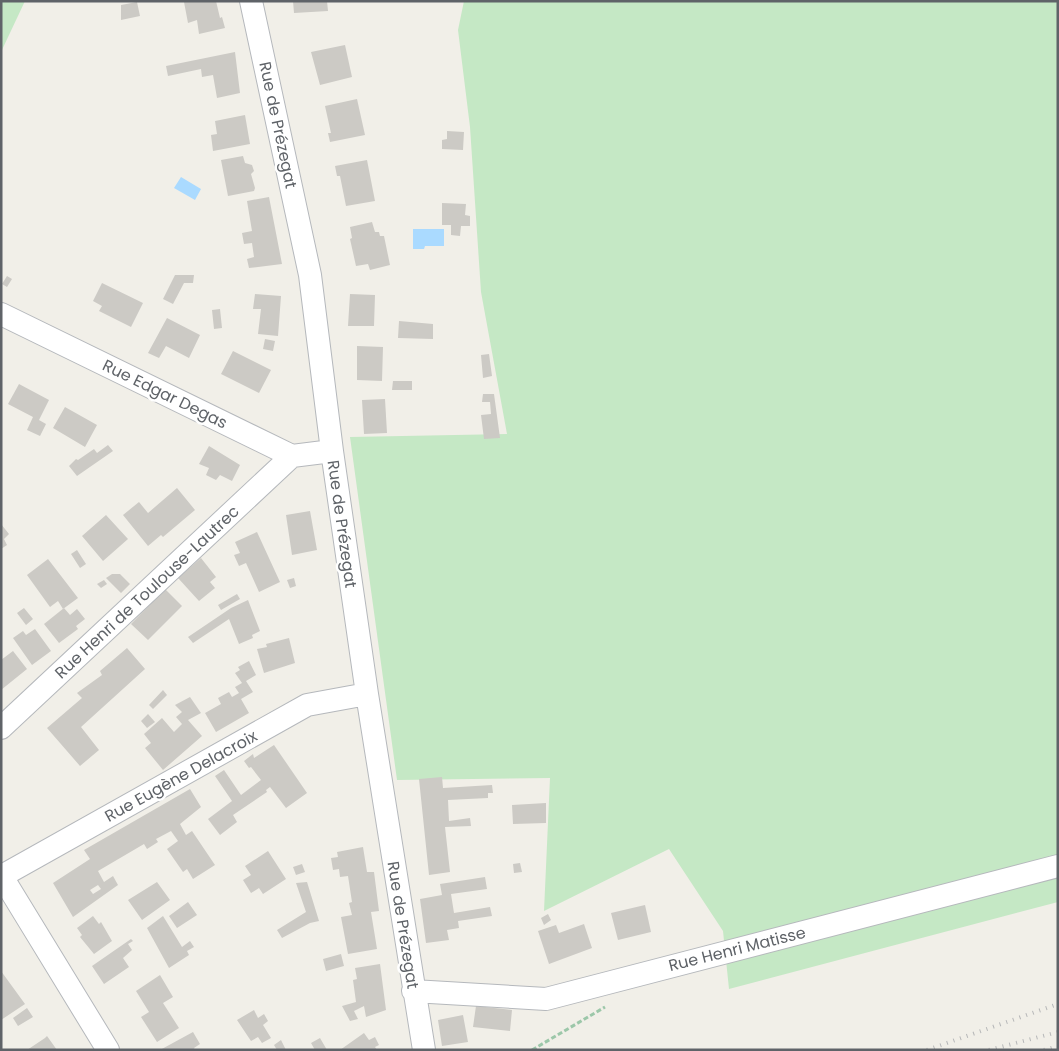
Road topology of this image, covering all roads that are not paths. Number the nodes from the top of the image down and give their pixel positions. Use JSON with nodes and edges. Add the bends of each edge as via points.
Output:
{"nodes":[{"id":1,"x":251,"y":1,"type":"edge"},
{"id":2,"x":1,"y":314,"type":"edge"},
{"id":3,"x":332,"y":451,"type":"junction"},
{"id":4,"x":292,"y":456,"type":"junction"},
{"id":5,"x":367,"y":694,"type":"junction"},
{"id":6,"x":1,"y":728,"type":"edge"},
{"id":7,"x":1058,"y":866,"type":"edge"},
{"id":8,"x":2,"y":875,"type":"edge"},
{"id":9,"x":413,"y":991,"type":"junction"},
{"id":10,"x":108,"y":1050,"type":"edge"},
{"id":11,"x":424,"y":1050,"type":"edge"}],
"edges":[{"from":1,"to":3,"type":"street","name":"Rue de Prézegat","via":[[310,275]]},
{"from":2,"to":4,"type":"street","name":"Rue Edgar Degas"},
{"from":3,"to":4,"type":"street"},
{"from":3,"to":5,"type":"street","name":"Rue de Prézegat"},
{"from":4,"to":6,"type":"street","name":"Rue Henri de Toulouse-Lautrec"},
{"from":5,"to":8,"type":"street","name":"Rue Eugène Delacroix","via":[[307,705]]},
{"from":5,"to":9,"type":"street","name":"Rue de Prézegat"},
{"from":7,"to":9,"type":"street","name":"Rue Henri Matisse","via":[[546,999]]},
{"from":8,"to":10,"type":"street"},
{"from":9,"to":11,"type":"street","name":"Rue de Prézegat"}]}
